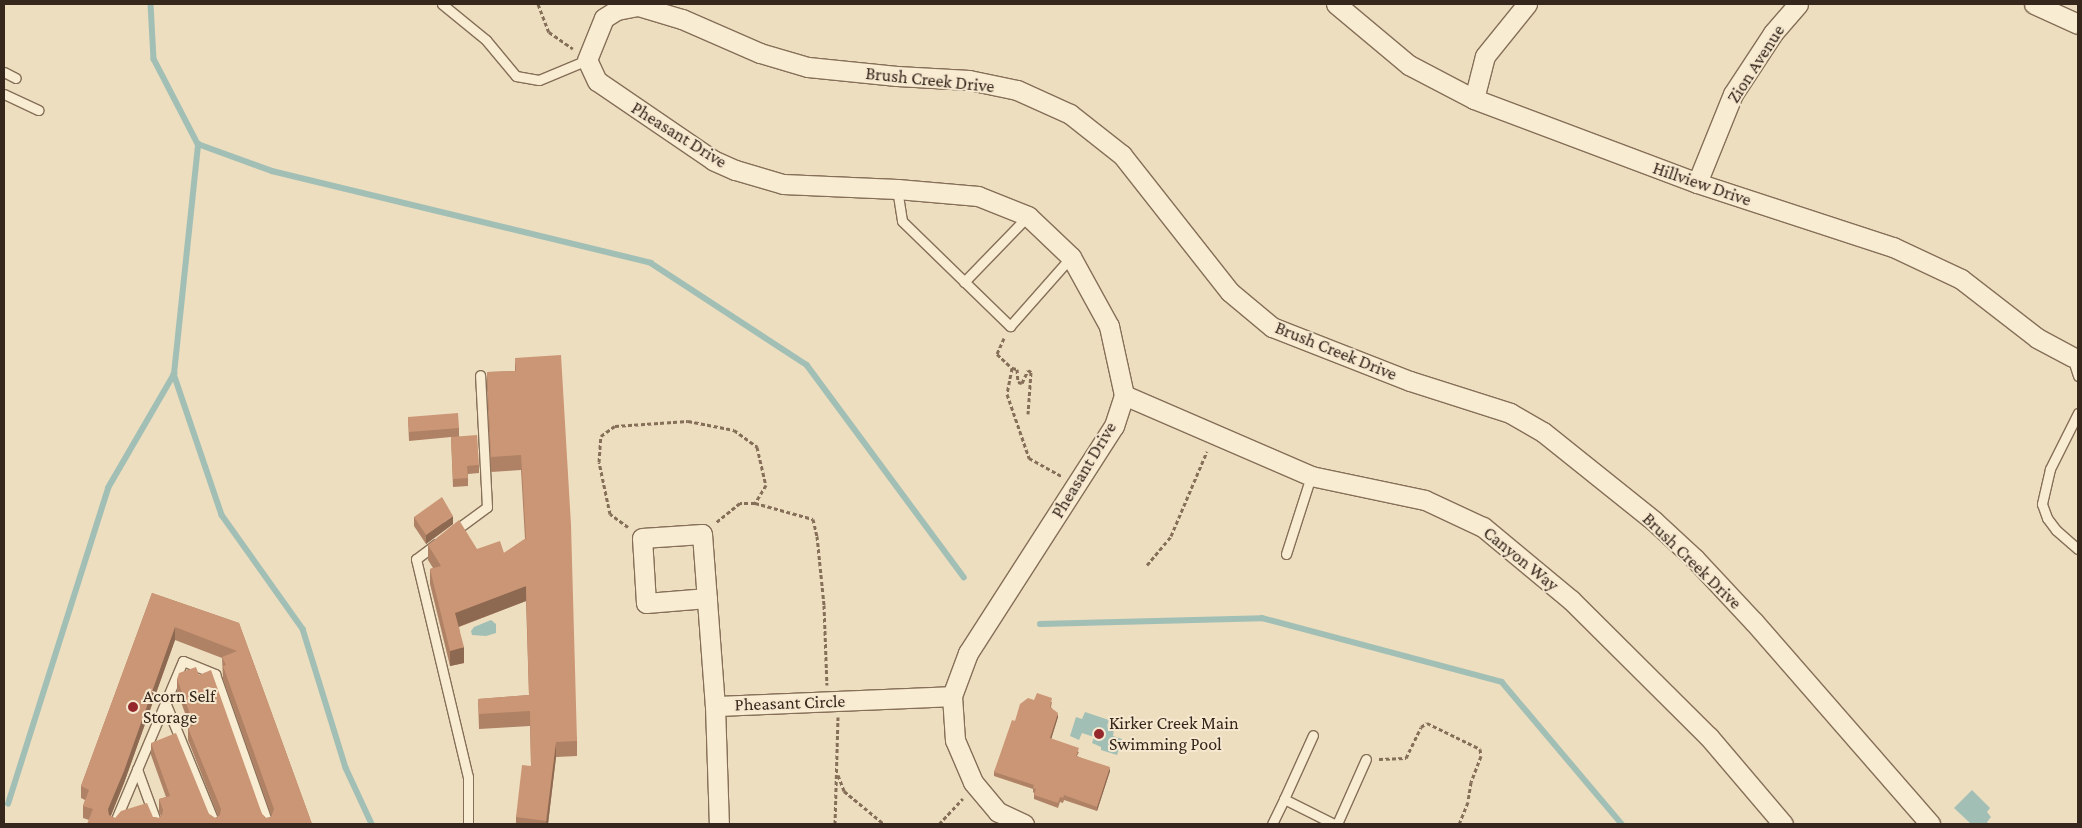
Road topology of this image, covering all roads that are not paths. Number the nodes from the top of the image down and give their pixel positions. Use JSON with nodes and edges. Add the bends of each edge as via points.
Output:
{"nodes":[{"id":1,"x":442,"y":4,"type":"edge"},
{"id":2,"x":1336,"y":4,"type":"edge"},
{"id":3,"x":1528,"y":4,"type":"edge"},
{"id":4,"x":1798,"y":4,"type":"edge"},
{"id":5,"x":2034,"y":4,"type":"edge"},
{"id":6,"x":2078,"y":24,"type":"edge"},
{"id":7,"x":588,"y":60,"type":"junction"},
{"id":8,"x":4,"y":72,"type":"edge"},
{"id":9,"x":16,"y":78,"type":"dead end"},
{"id":10,"x":4,"y":94,"type":"edge"},
{"id":11,"x":1474,"y":99,"type":"junction"},
{"id":12,"x":39,"y":110,"type":"dead end"},
{"id":13,"x":1697,"y":183,"type":"junction"},
{"id":14,"x":897,"y":189,"type":"junction"},
{"id":15,"x":1028,"y":216,"type":"junction"},
{"id":16,"x":1071,"y":258,"type":"junction"},
{"id":17,"x":964,"y":282,"type":"junction"},
{"id":18,"x":2072,"y":357,"type":"joint"},
{"id":19,"x":480,"y":375,"type":"dead end"},
{"id":20,"x":2078,"y":376,"type":"edge"},
{"id":21,"x":1124,"y":395,"type":"junction"},
{"id":22,"x":2078,"y":413,"type":"edge"},
{"id":23,"x":1311,"y":476,"type":"junction"},
{"id":24,"x":2078,"y":548,"type":"edge"},
{"id":25,"x":1286,"y":554,"type":"dead end"},
{"id":26,"x":707,"y":598,"type":"junction"},
{"id":27,"x":952,"y":696,"type":"junction"},
{"id":28,"x":166,"y":702,"type":"junction"},
{"id":29,"x":715,"y":706,"type":"junction"},
{"id":30,"x":1313,"y":734,"type":"dead end"},
{"id":31,"x":1366,"y":759,"type":"road end"},
{"id":32,"x":137,"y":769,"type":"junction"},
{"id":33,"x":1284,"y":799,"type":"junction"},
{"id":34,"x":998,"y":818,"type":"edge"},
{"id":35,"x":114,"y":824,"type":"edge"},
{"id":36,"x":157,"y":824,"type":"edge"},
{"id":37,"x":215,"y":824,"type":"edge"},
{"id":38,"x":268,"y":824,"type":"edge"},
{"id":39,"x":468,"y":824,"type":"edge"},
{"id":40,"x":719,"y":824,"type":"edge"},
{"id":41,"x":1024,"y":824,"type":"edge"},
{"id":42,"x":1272,"y":824,"type":"edge"},
{"id":43,"x":1336,"y":824,"type":"edge"},
{"id":44,"x":1783,"y":824,"type":"edge"},
{"id":45,"x":1930,"y":824,"type":"edge"}],
"edges":[{"from":1,"to":7,"type":"lane","via":[[486,40],[516,76],[539,80]]},
{"from":2,"to":11,"type":"street","name":"Hillview Drive","via":[[1410,65]]},
{"from":3,"to":11,"type":"street","via":[[1485,56]]},
{"from":4,"to":13,"type":"street","name":"Zion Avenue","via":[[1732,94]]},
{"from":5,"to":6,"type":"street"},
{"from":7,"to":14,"type":"street","name":"Pheasant Drive","via":[[597,81],[713,160],[735,170],[783,184]]},
{"from":7,"to":45,"type":"street","name":"Brush Creek Drive","via":[[604,18],[617,10],[638,6],[682,19],[760,53],[808,67],[969,80],[1017,90],[1070,114],[1122,155],[1230,292],[1272,327],[1410,381],[1510,413],[1543,432],[1654,521],[1754,622]]},
{"from":8,"to":9,"type":"lane"},
{"from":10,"to":12,"type":"lane"},
{"from":11,"to":13,"type":"street","name":"Hillview Drive"},
{"from":13,"to":18,"type":"street","name":"Hillview Drive","via":[[1893,247],[1960,279],[2037,338]]},
{"from":14,"to":15,"type":"street","name":"Pheasant Drive","via":[[978,196]]},
{"from":14,"to":17,"type":"lane","via":[[902,221]]},
{"from":15,"to":16,"type":"street","name":"Pheasant Drive"},
{"from":15,"to":17,"type":"lane"},
{"from":16,"to":17,"type":"lane","via":[[1010,326]]},
{"from":16,"to":21,"type":"street","name":"Pheasant Drive","via":[[1108,326]]},
{"from":18,"to":20,"type":"lane"},
{"from":19,"to":39,"type":"lane","via":[[487,507],[416,560],[468,777]]},
{"from":21,"to":23,"type":"street","name":"Canyon Way"},
{"from":21,"to":27,"type":"street","name":"Pheasant Drive","via":[[1114,426],[968,653]]},
{"from":22,"to":24,"type":"lane","via":[[2050,469],[2042,504],[2056,530]]},
{"from":23,"to":25,"type":"lane"},
{"from":23,"to":44,"type":"street","name":"Canyon Way","via":[[1425,500],[1483,527],[1571,600],[1725,755]]},
{"from":26,"to":26,"type":"street","via":[[702,534],[642,538],[646,603]]},
{"from":26,"to":29,"type":"street"},
{"from":27,"to":29,"type":"street","name":"Pheasant Circle"},
{"from":27,"to":34,"type":"street","name":"Pheasant Drive","via":[[955,740],[976,786]]},
{"from":28,"to":32,"type":"lane"},
{"from":28,"to":37,"type":"lane"},
{"from":28,"to":38,"type":"lane","via":[[183,661],[215,674]]},
{"from":29,"to":40,"type":"street","name":"Pheasant Circle"},
{"from":30,"to":33,"type":"lane"},
{"from":31,"to":43,"type":"lane"},
{"from":32,"to":35,"type":"lane"},
{"from":32,"to":36,"type":"lane"},
{"from":33,"to":42,"type":"lane"},
{"from":33,"to":43,"type":"lane"},
{"from":34,"to":41,"type":"street","name":"Pheasant Drive"}]}
